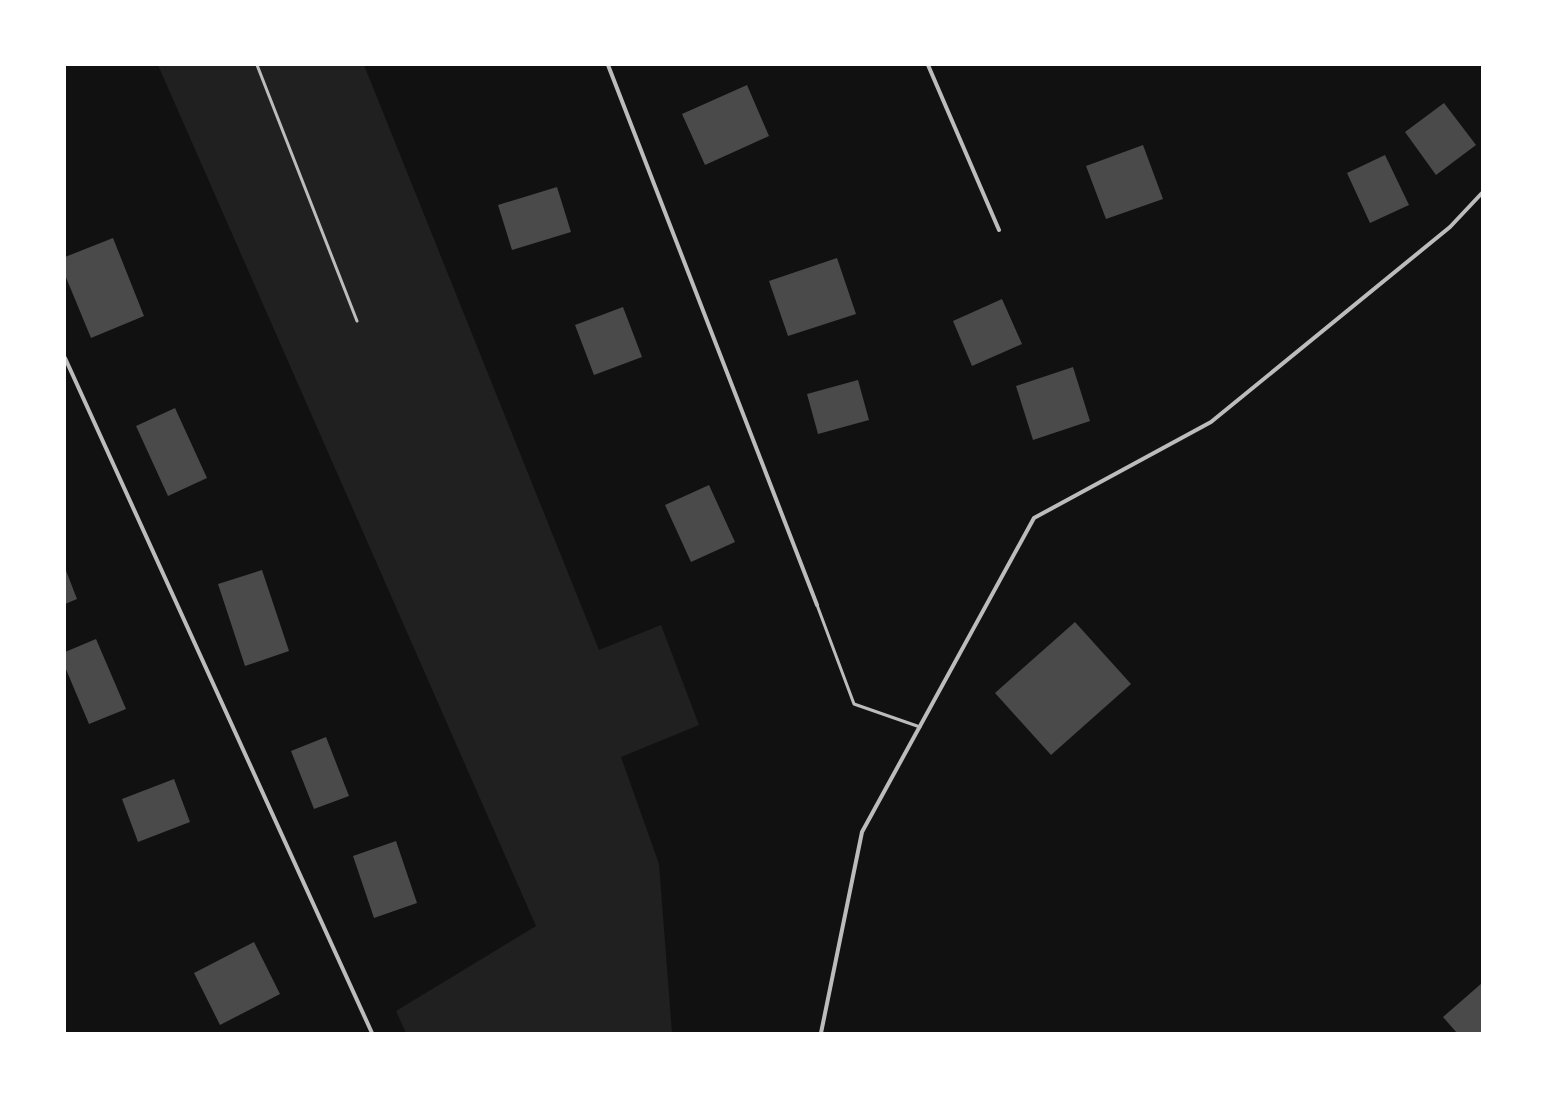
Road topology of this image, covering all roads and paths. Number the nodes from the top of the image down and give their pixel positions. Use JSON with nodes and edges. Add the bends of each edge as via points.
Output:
{"nodes":[{"id":1,"x":257,"y":65,"type":"edge"},
{"id":2,"x":608,"y":65,"type":"edge"},
{"id":3,"x":928,"y":65,"type":"edge"},
{"id":4,"x":1482,"y":193,"type":"edge"},
{"id":5,"x":999,"y":230,"type":"dead end"},
{"id":6,"x":357,"y":321,"type":"dead end"},
{"id":7,"x":65,"y":358,"type":"edge"},
{"id":8,"x":817,"y":605,"type":"joint"},
{"id":9,"x":920,"y":727,"type":"junction"},
{"id":10,"x":372,"y":1033,"type":"edge"},
{"id":11,"x":821,"y":1033,"type":"edge"}],
"edges":[{"from":1,"to":6,"type":"lane"},
{"from":2,"to":8,"type":"street"},
{"from":3,"to":5,"type":"street"},
{"from":4,"to":9,"type":"street","via":[[1450,227],[1211,422],[1034,518]]},
{"from":7,"to":10,"type":"street"},
{"from":8,"to":9,"type":"lane","via":[[854,704]]},
{"from":9,"to":11,"type":"street","via":[[862,832]]}]}
